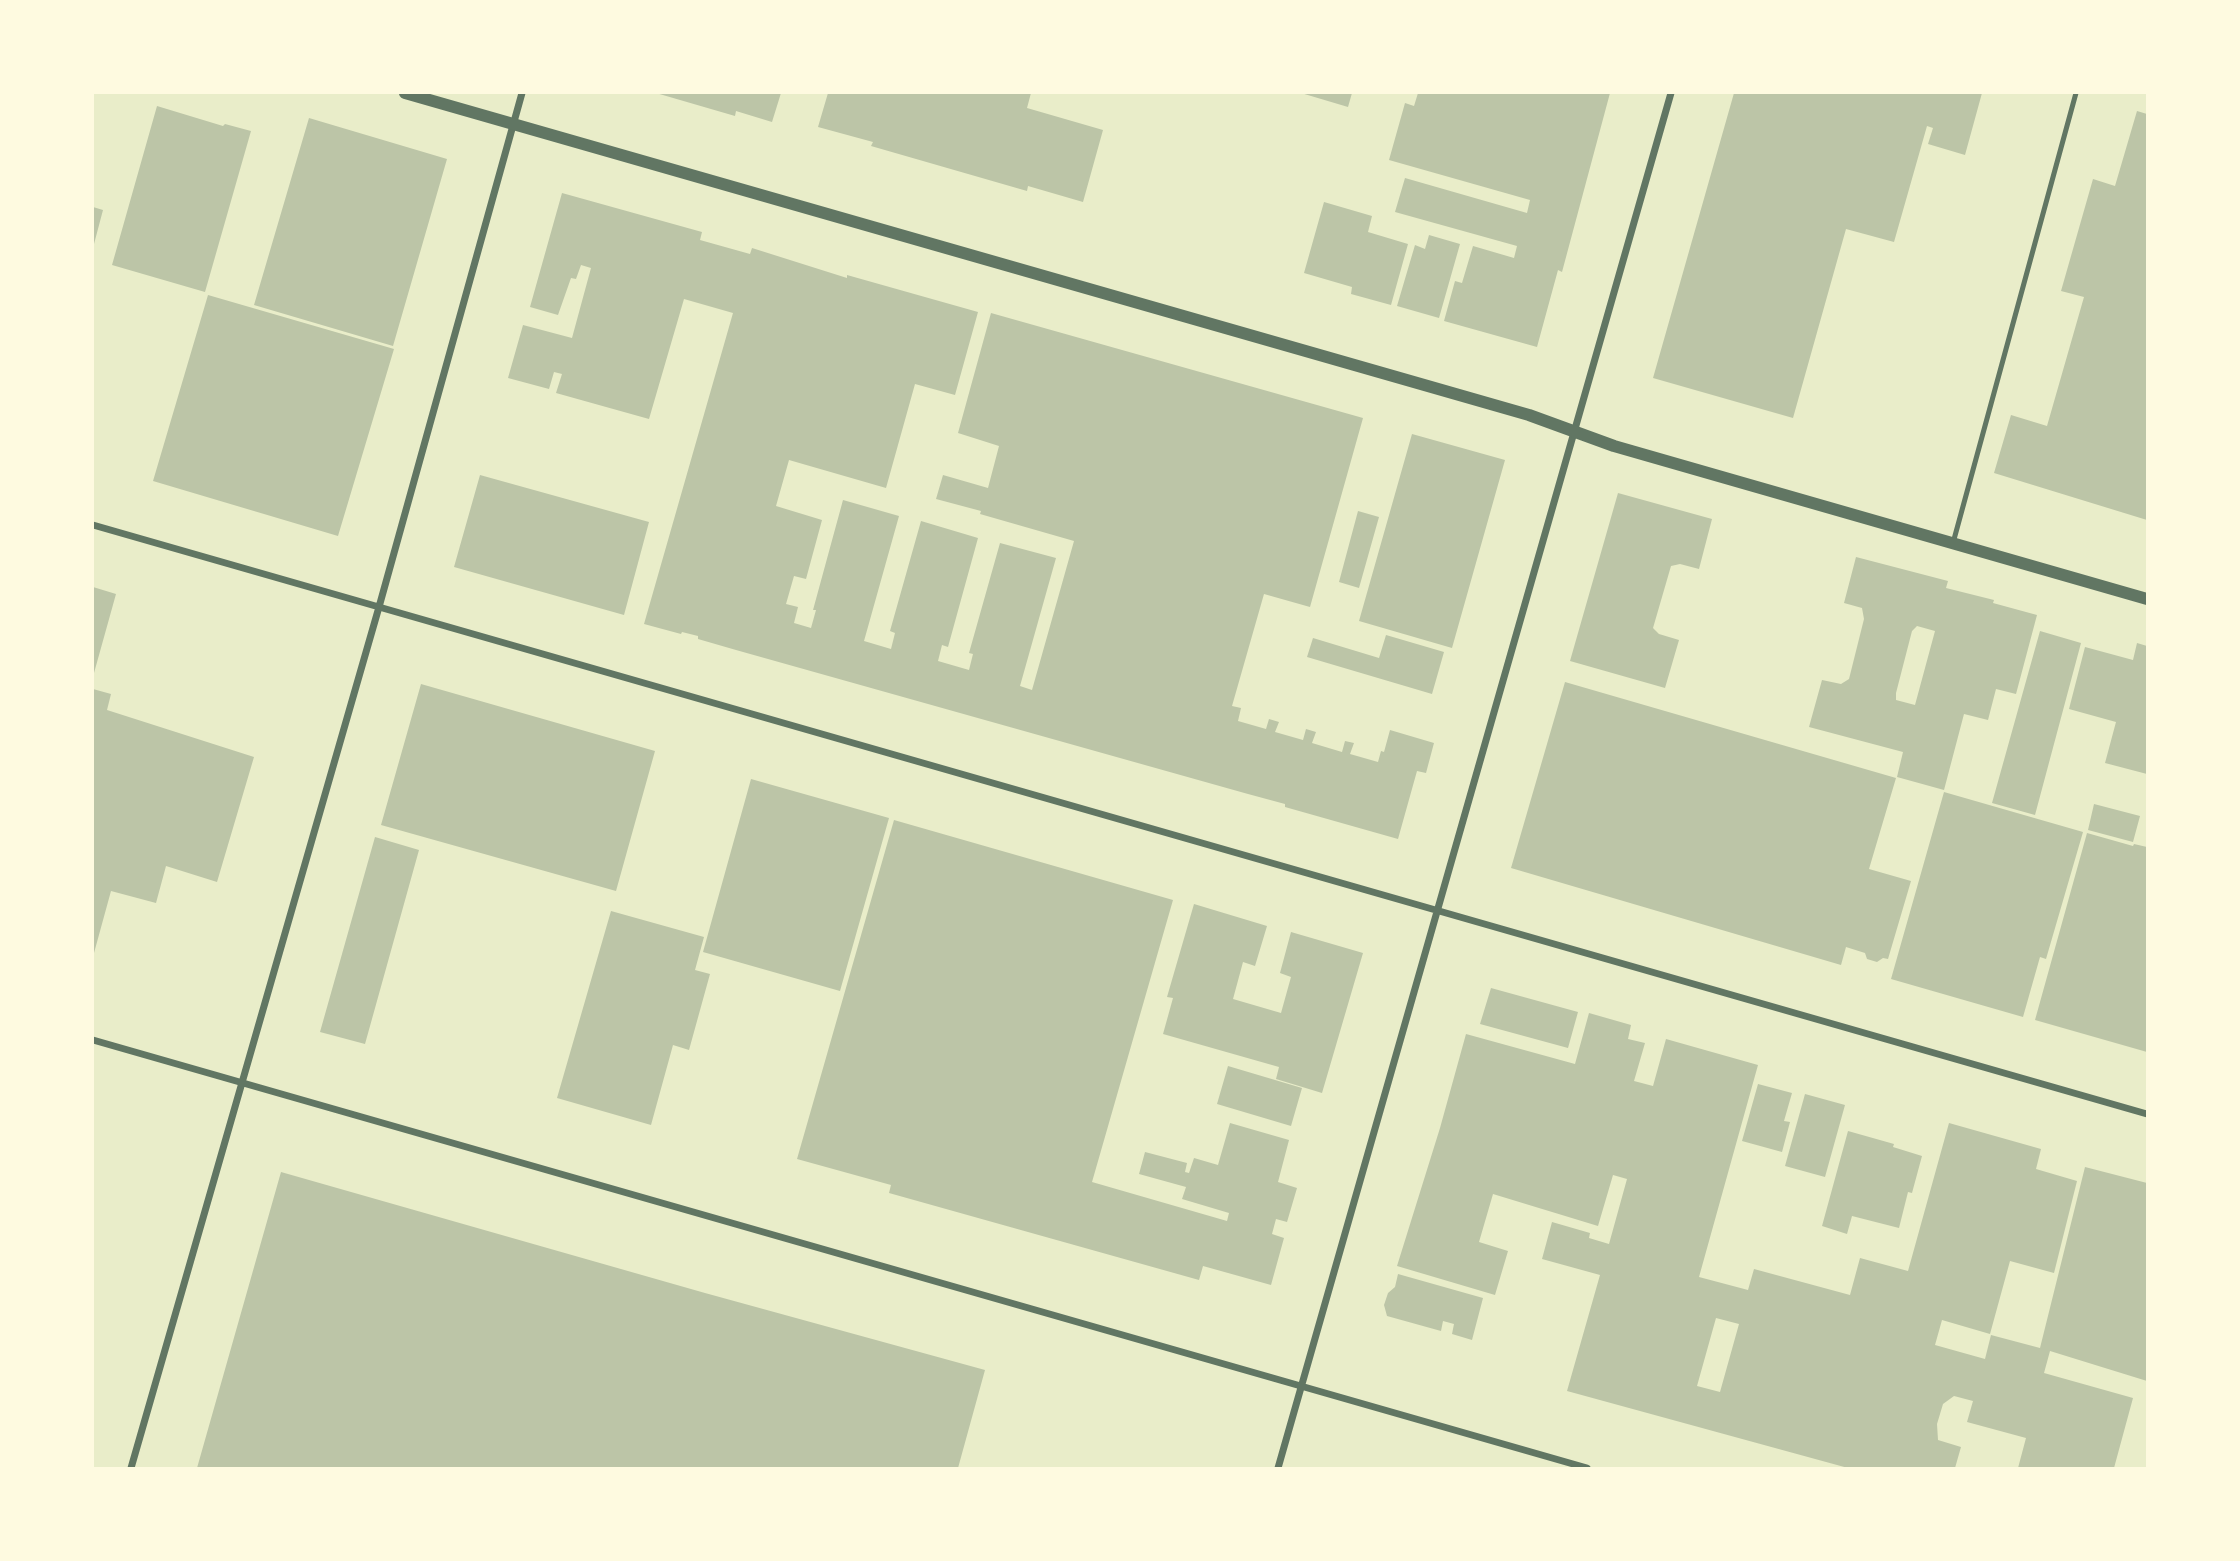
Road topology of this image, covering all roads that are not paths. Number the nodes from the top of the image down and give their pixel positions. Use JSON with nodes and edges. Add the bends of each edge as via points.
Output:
{"nodes":[{"id":1,"x":405,"y":93,"type":"edge"},
{"id":2,"x":522,"y":93,"type":"edge"},
{"id":3,"x":1671,"y":93,"type":"edge"},
{"id":4,"x":2076,"y":93,"type":"edge"},
{"id":5,"x":513,"y":123,"type":"junction"},
{"id":6,"x":1573,"y":430,"type":"junction"},
{"id":7,"x":93,"y":525,"type":"edge"},
{"id":8,"x":1953,"y":543,"type":"junction"},
{"id":9,"x":2147,"y":599,"type":"edge"},
{"id":10,"x":379,"y":607,"type":"junction"},
{"id":11,"x":1438,"y":910,"type":"junction"},
{"id":12,"x":93,"y":1040,"type":"edge"},
{"id":13,"x":242,"y":1082,"type":"junction"},
{"id":14,"x":2147,"y":1114,"type":"edge"},
{"id":15,"x":1301,"y":1386,"type":"junction"},
{"id":16,"x":131,"y":1468,"type":"edge"},
{"id":17,"x":1278,"y":1468,"type":"edge"},
{"id":18,"x":1587,"y":1468,"type":"edge"}],
"edges":[{"from":1,"to":5,"type":"street"},
{"from":2,"to":5,"type":"street"},
{"from":3,"to":6,"type":"street"},
{"from":4,"to":8,"type":"lane"},
{"from":5,"to":6,"type":"street"},
{"from":5,"to":10,"type":"street"},
{"from":6,"to":8,"type":"street"},
{"from":6,"to":11,"type":"street"},
{"from":7,"to":10,"type":"street"},
{"from":8,"to":9,"type":"street"},
{"from":10,"to":11,"type":"street"},
{"from":10,"to":13,"type":"street"},
{"from":11,"to":14,"type":"street"},
{"from":11,"to":15,"type":"street"},
{"from":12,"to":13,"type":"street"},
{"from":13,"to":15,"type":"street"},
{"from":13,"to":16,"type":"street"},
{"from":15,"to":17,"type":"street"},
{"from":15,"to":18,"type":"street"}]}
